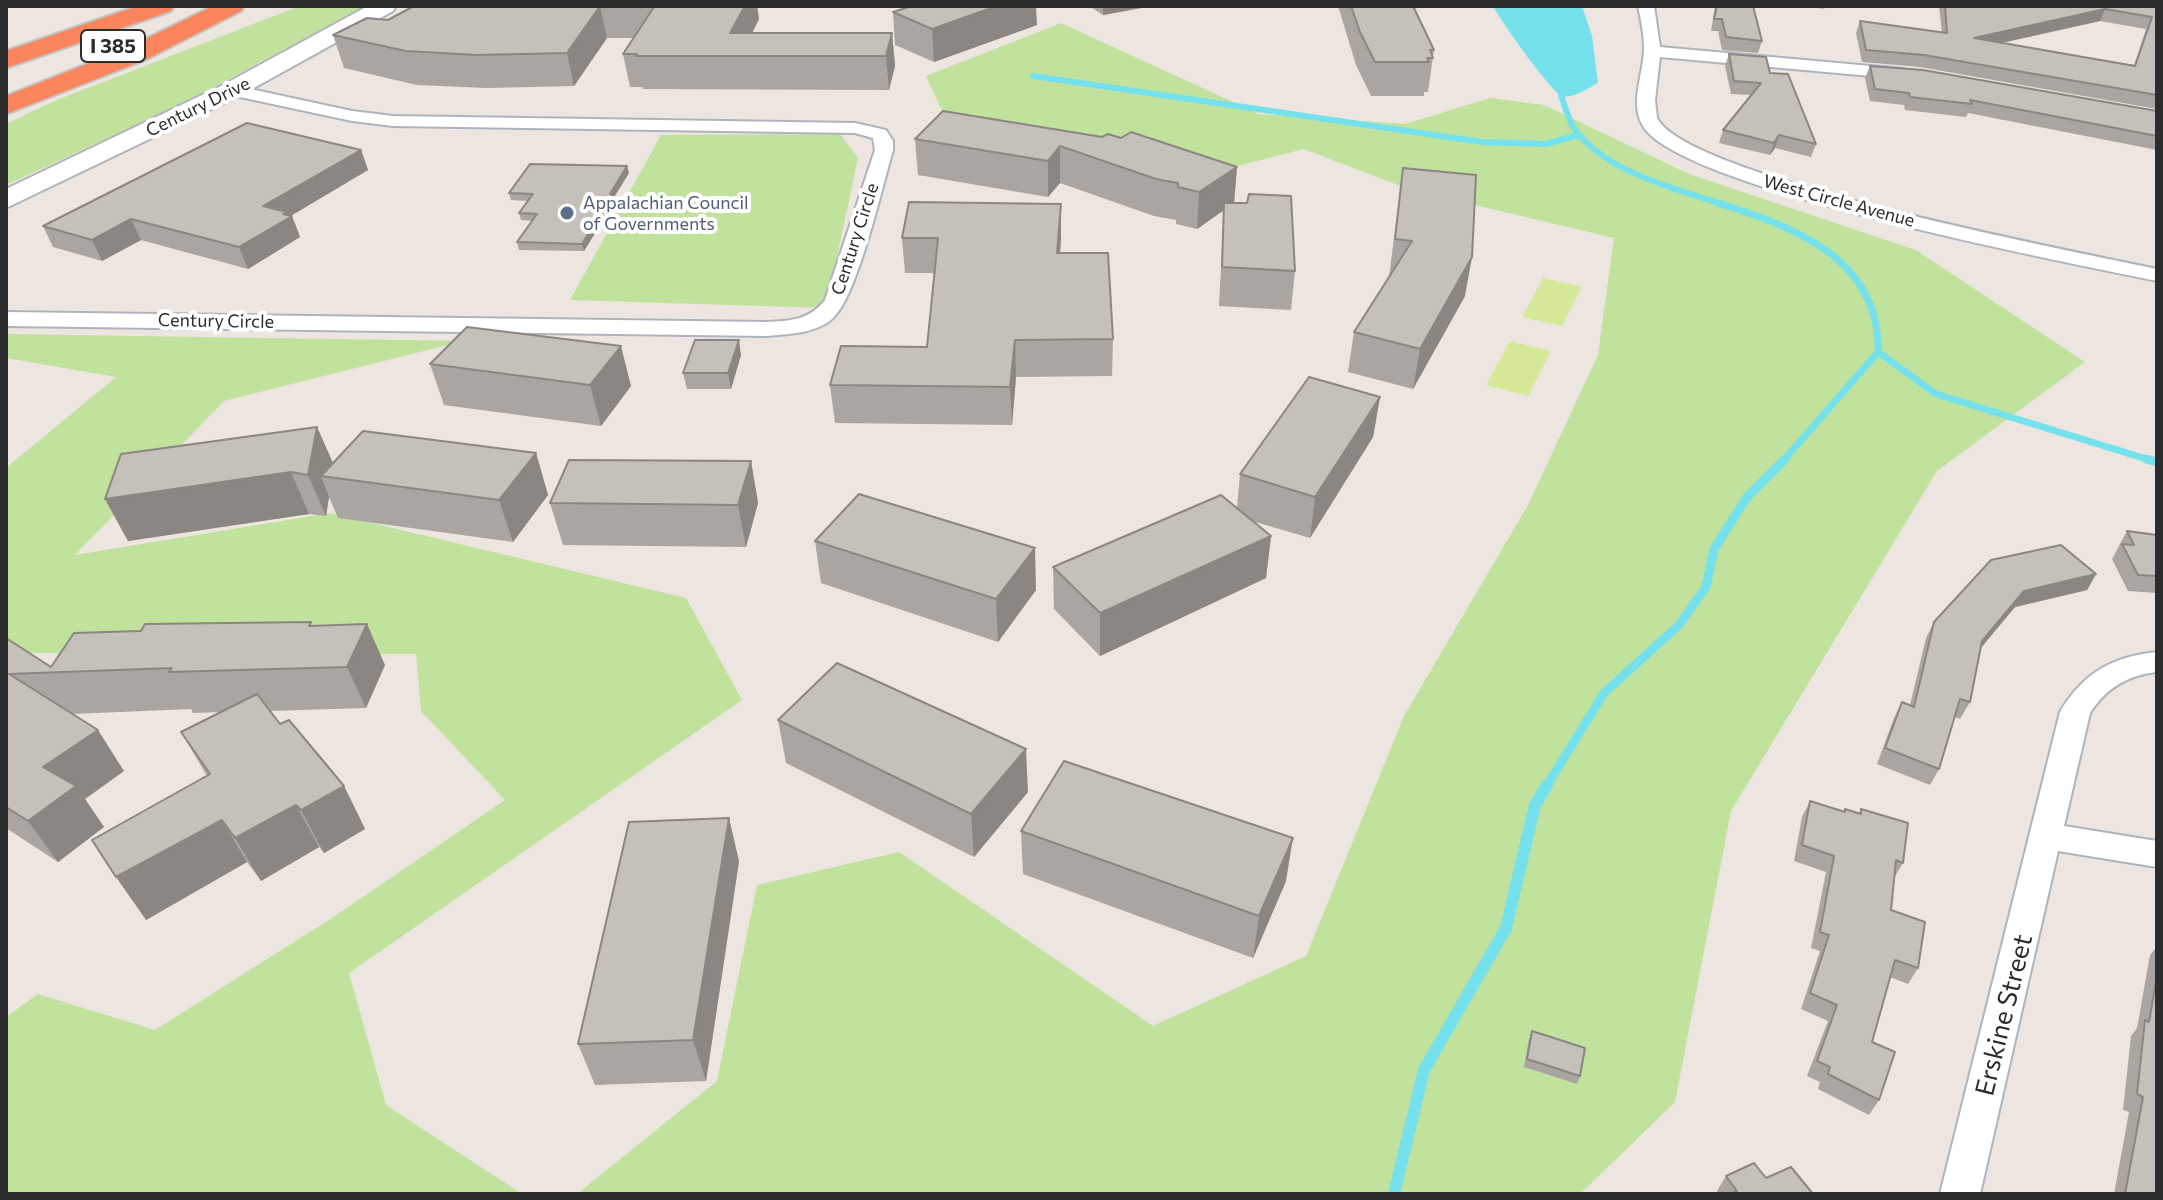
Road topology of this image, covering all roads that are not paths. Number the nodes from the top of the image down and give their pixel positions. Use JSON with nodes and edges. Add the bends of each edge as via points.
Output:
{"nodes":[{"id":1,"x":149,"y":6,"type":"edge"},
{"id":2,"x":162,"y":6,"type":"edge"},
{"id":3,"x":219,"y":6,"type":"edge"},
{"id":4,"x":232,"y":6,"type":"edge"},
{"id":5,"x":385,"y":6,"type":"edge"},
{"id":6,"x":1646,"y":6,"type":"edge"},
{"id":7,"x":6,"y":47,"type":"edge"},
{"id":8,"x":1652,"y":51,"type":"junction"},
{"id":9,"x":6,"y":60,"type":"edge"},
{"id":10,"x":1919,"y":75,"type":"edge"},
{"id":11,"x":6,"y":82,"type":"edge"},
{"id":12,"x":232,"y":90,"type":"junction"},
{"id":13,"x":6,"y":106,"type":"edge"},
{"id":14,"x":6,"y":200,"type":"edge"},
{"id":15,"x":2157,"y":275,"type":"edge"},
{"id":16,"x":6,"y":319,"type":"edge"},
{"id":17,"x":2157,"y":662,"type":"edge"},
{"id":18,"x":2047,"y":836,"type":"junction"},
{"id":19,"x":2157,"y":854,"type":"edge"},
{"id":20,"x":1960,"y":1194,"type":"edge"}],
"edges":[{"from":1,"to":7,"type":"highway"},
{"from":2,"to":9,"type":"highway","number":"I 385"},
{"from":3,"to":11,"type":"highway","number":"I 385"},
{"from":4,"to":13,"type":"highway","via":[[136,54]]},
{"from":5,"to":12,"type":"street","name":"Century Drive"},
{"from":6,"to":8,"type":"street","name":"West Circle Avenue"},
{"from":8,"to":10,"type":"street"},
{"from":8,"to":15,"type":"street","name":"West Circle Avenue","via":[[1647,108],[1651,125],[1689,155],[1815,196]]},
{"from":12,"to":14,"type":"street","name":"Century Drive"},
{"from":12,"to":16,"type":"street","name":"Century Circle","via":[[393,121],[855,128],[880,134],[884,150],[836,300],[816,323],[801,327]]},
{"from":17,"to":18,"type":"street","name":"Erskine Street","via":[[2116,670],[2083,698],[2075,712]]},
{"from":18,"to":19,"type":"street"},
{"from":18,"to":20,"type":"street","name":"Erskine Street"}]}
